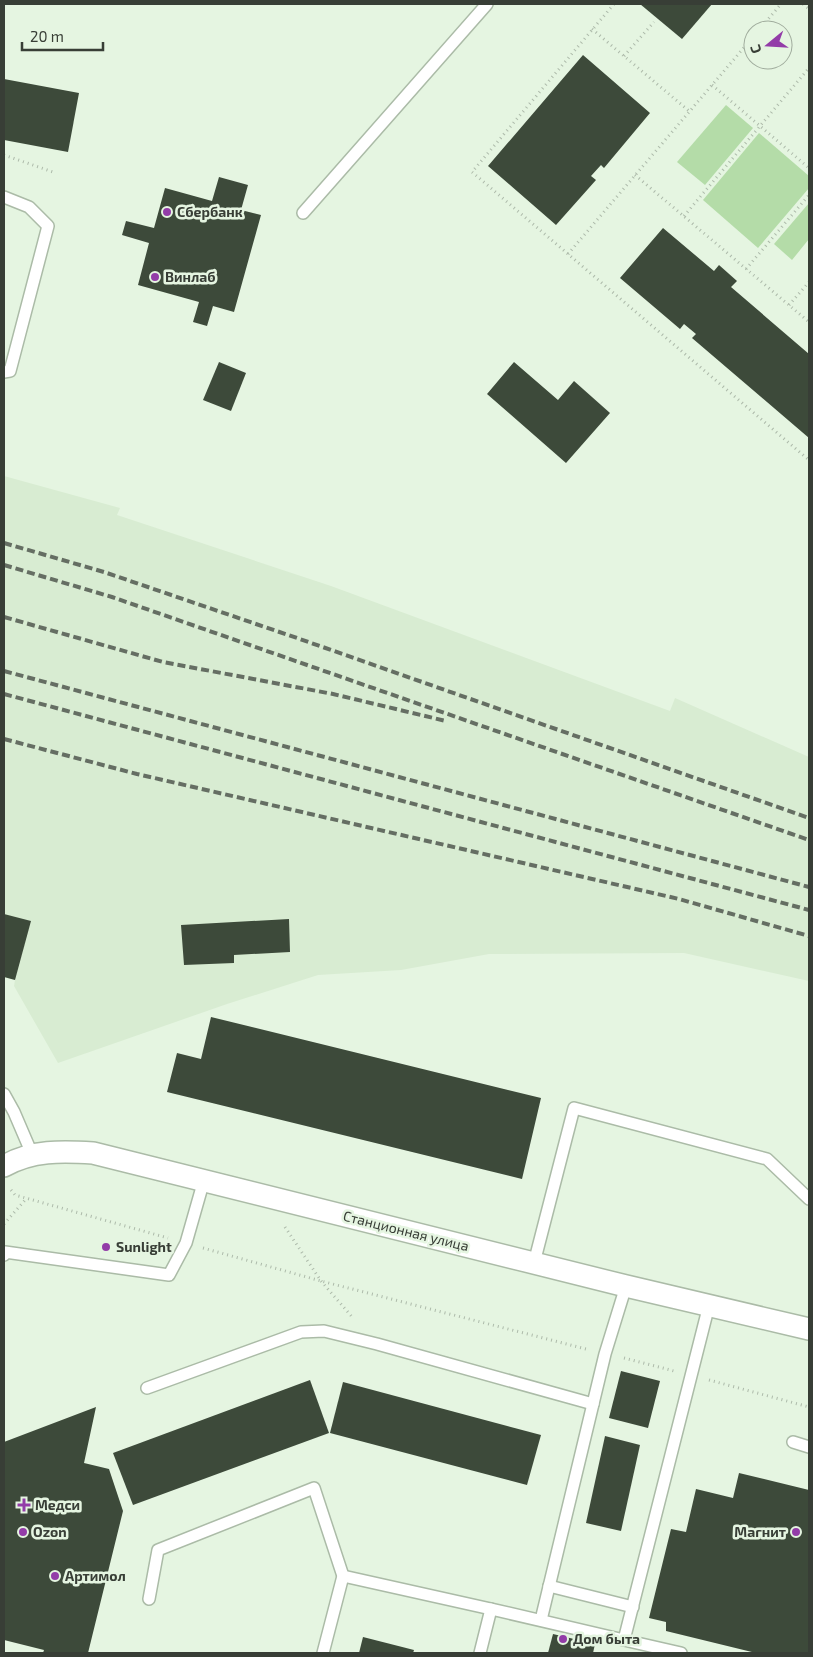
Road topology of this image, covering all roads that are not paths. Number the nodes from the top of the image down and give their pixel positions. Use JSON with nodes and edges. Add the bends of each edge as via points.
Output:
{"nodes":[{"id":1,"x":487,"y":4,"type":"edge"},
{"id":2,"x":4,"y":197,"type":"edge"},
{"id":3,"x":303,"y":212,"type":"dead end"},
{"id":4,"x":4,"y":372,"type":"edge"},
{"id":5,"x":4,"y":1094,"type":"edge"},
{"id":6,"x":32,"y":1154,"type":"junction"},
{"id":7,"x":6,"y":1174,"type":"edge"},
{"id":8,"x":204,"y":1180,"type":"junction"},
{"id":9,"x":809,"y":1199,"type":"edge"},
{"id":10,"x":4,"y":1255,"type":"edge"},
{"id":11,"x":534,"y":1263,"type":"junction"},
{"id":12,"x":626,"y":1286,"type":"junction"},
{"id":13,"x":709,"y":1305,"type":"junction"},
{"id":14,"x":809,"y":1329,"type":"edge"},
{"id":15,"x":147,"y":1388,"type":"dead end"},
{"id":16,"x":593,"y":1404,"type":"junction"},
{"id":17,"x":793,"y":1442,"type":"dead end"},
{"id":18,"x":809,"y":1447,"type":"edge"},
{"id":19,"x":343,"y":1576,"type":"junction"},
{"id":20,"x":549,"y":1586,"type":"junction"},
{"id":21,"x":149,"y":1599,"type":"dead end"},
{"id":22,"x":632,"y":1607,"type":"junction"},
{"id":23,"x":491,"y":1608,"type":"junction"},
{"id":24,"x":541,"y":1620,"type":"junction"},
{"id":25,"x":624,"y":1640,"type":"junction"},
{"id":26,"x":323,"y":1653,"type":"edge"},
{"id":27,"x":480,"y":1653,"type":"edge"},
{"id":28,"x":681,"y":1653,"type":"edge"}],
"edges":[{"from":1,"to":3,"type":"lane"},
{"from":2,"to":4,"type":"lane","via":[[29,206],[48,226],[10,371]]},
{"from":5,"to":6,"type":"lane"},
{"from":6,"to":7,"type":"street","name":"Станционная улица"},
{"from":6,"to":8,"type":"street","name":"Станционная улица","via":[[93,1153]]},
{"from":8,"to":10,"type":"lane","via":[[186,1243],[169,1275],[5,1252]]},
{"from":8,"to":11,"type":"street","name":"Станционная улица"},
{"from":9,"to":11,"type":"lane","via":[[767,1158],[574,1108]]},
{"from":11,"to":12,"type":"street","name":"Станционная улица"},
{"from":12,"to":13,"type":"street","name":"Станционная улица"},
{"from":12,"to":16,"type":"lane"},
{"from":13,"to":14,"type":"street","name":"Станционная улица"},
{"from":13,"to":22,"type":"lane"},
{"from":15,"to":16,"type":"lane","via":[[301,1332],[324,1331]]},
{"from":16,"to":20,"type":"lane"},
{"from":17,"to":18,"type":"lane"},
{"from":19,"to":21,"type":"lane","via":[[314,1488],[158,1550]]},
{"from":19,"to":23,"type":"lane"},
{"from":19,"to":26,"type":"lane"},
{"from":20,"to":22,"type":"lane"},
{"from":20,"to":24,"type":"lane"},
{"from":22,"to":25,"type":"lane"},
{"from":23,"to":24,"type":"lane"},
{"from":23,"to":27,"type":"lane"},
{"from":24,"to":25,"type":"lane"},
{"from":25,"to":28,"type":"lane"}]}
